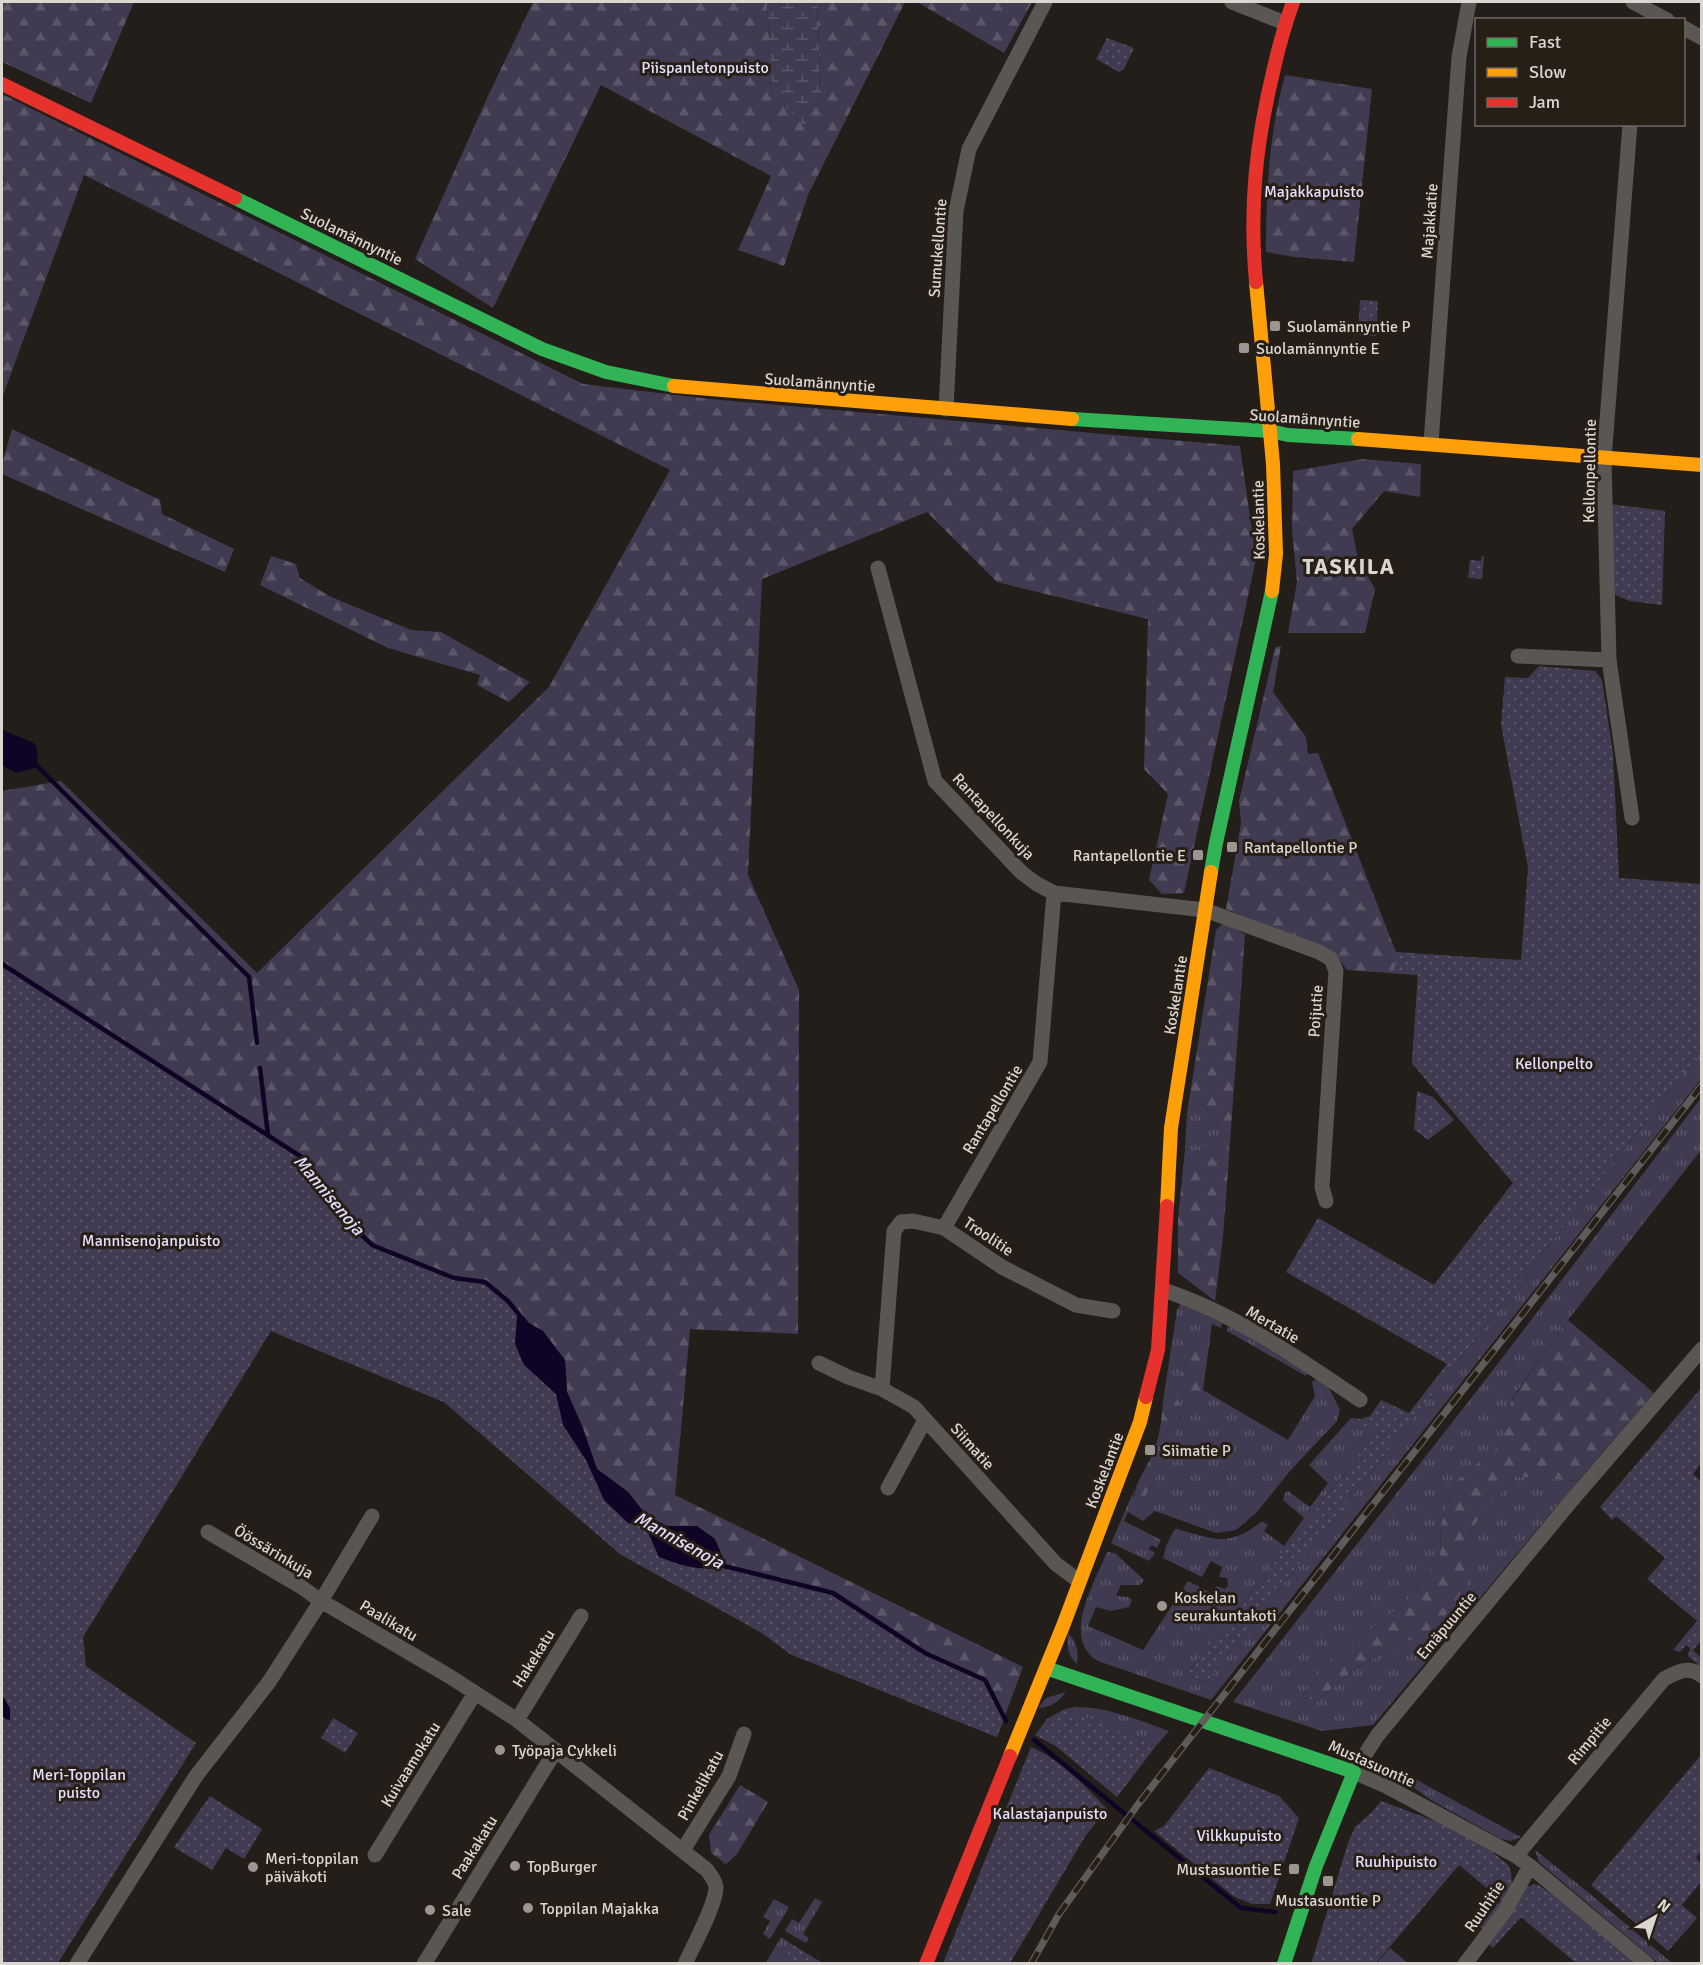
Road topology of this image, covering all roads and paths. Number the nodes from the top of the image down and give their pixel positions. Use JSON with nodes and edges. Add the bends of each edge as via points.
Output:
{"nodes":[{"id":1,"x":1045,"y":2,"type":"edge"},
{"id":2,"x":1232,"y":2,"type":"edge"},
{"id":3,"x":1293,"y":2,"type":"edge"},
{"id":4,"x":1469,"y":2,"type":"edge"},
{"id":5,"x":1636,"y":9,"type":"edge"},
{"id":6,"x":1661,"y":18,"type":"edge"},
{"id":7,"x":1285,"y":23,"type":"junction"},
{"id":8,"x":1685,"y":29,"type":"edge"},
{"id":9,"x":1701,"y":38,"type":"edge"},
{"id":10,"x":2,"y":84,"type":"edge"},
{"id":11,"x":1630,"y":126,"type":"edge"},
{"id":12,"x":946,"y":408,"type":"junction"},
{"id":13,"x":1270,"y":431,"type":"junction"},
{"id":14,"x":1431,"y":443,"type":"junction"},
{"id":15,"x":1604,"y":459,"type":"junction"},
{"id":16,"x":1701,"y":465,"type":"edge"},
{"id":17,"x":878,"y":568,"type":"dead end"},
{"id":18,"x":1518,"y":656,"type":"dead end"},
{"id":19,"x":1609,"y":660,"type":"junction"},
{"id":20,"x":1632,"y":818,"type":"dead end"},
{"id":21,"x":1054,"y":893,"type":"junction"},
{"id":22,"x":1205,"y":910,"type":"junction"},
{"id":23,"x":1326,"y":1201,"type":"dead end"},
{"id":24,"x":944,"y":1227,"type":"junction"},
{"id":25,"x":1163,"y":1290,"type":"junction"},
{"id":26,"x":1113,"y":1311,"type":"dead end"},
{"id":27,"x":1701,"y":1349,"type":"edge"},
{"id":28,"x":819,"y":1363,"type":"dead end"},
{"id":29,"x":882,"y":1389,"type":"junction"},
{"id":30,"x":1360,"y":1400,"type":"dead end"},
{"id":31,"x":926,"y":1420,"type":"junction"},
{"id":32,"x":888,"y":1488,"type":"dead end"},
{"id":33,"x":372,"y":1516,"type":"dead end"},
{"id":34,"x":208,"y":1532,"type":"dead end"},
{"id":35,"x":1079,"y":1581,"type":"junction"},
{"id":36,"x":321,"y":1601,"type":"junction"},
{"id":37,"x":581,"y":1616,"type":"dead end"},
{"id":38,"x":1046,"y":1668,"type":"junction"},
{"id":39,"x":1701,"y":1676,"type":"edge"},
{"id":40,"x":475,"y":1693,"type":"junction"},
{"id":41,"x":517,"y":1720,"type":"junction"},
{"id":42,"x":744,"y":1734,"type":"dead end"},
{"id":43,"x":556,"y":1749,"type":"junction"},
{"id":44,"x":1354,"y":1772,"type":"junction"},
{"id":45,"x":683,"y":1850,"type":"junction"},
{"id":46,"x":375,"y":1855,"type":"dead end"},
{"id":47,"x":1516,"y":1857,"type":"junction"},
{"id":48,"x":1530,"y":1866,"type":"junction"},
{"id":49,"x":77,"y":1964,"type":"edge"},
{"id":50,"x":424,"y":1964,"type":"edge"},
{"id":51,"x":686,"y":1964,"type":"edge"},
{"id":52,"x":926,"y":1964,"type":"edge"},
{"id":53,"x":1284,"y":1964,"type":"edge"},
{"id":54,"x":1464,"y":1964,"type":"edge"},
{"id":55,"x":1647,"y":1964,"type":"edge"}],
"edges":[{"from":1,"to":12,"type":"street","name":"Sumukellontie","via":[[969,149],[956,211]]},
{"from":2,"to":7,"type":"street"},
{"from":3,"to":7,"type":"street","name":"Koskelantie"},
{"from":4,"to":14,"type":"street","name":"Majakkatie","via":[[1459,57]]},
{"from":5,"to":6,"type":"street"},
{"from":7,"to":13,"type":"street","name":"Koskelantie","via":[[1264,108],[1254,173],[1252,238]]},
{"from":8,"to":9,"type":"street"},
{"from":10,"to":12,"type":"street","name":"Suolamännyntie","via":[[574,362],[663,385]]},
{"from":11,"to":15,"type":"street","name":"Kellonpellontie"},
{"from":12,"to":13,"type":"street","name":"Suolamännyntie"},
{"from":13,"to":14,"type":"street","name":"Suolamännyntie"},
{"from":13,"to":22,"type":"street","name":"Koskelantie","via":[[1276,542],[1273,587],[1216,843]]},
{"from":14,"to":15,"type":"street","name":"Suolamännyntie"},
{"from":15,"to":16,"type":"street","name":"Suolamännyntie"},
{"from":15,"to":19,"type":"street","name":"Kellonpellontie"},
{"from":17,"to":21,"type":"street","name":"Rantapellonkuja","via":[[935,780],[1022,873]]},
{"from":18,"to":19,"type":"street"},
{"from":19,"to":20,"type":"street","name":"Kellonpellontie"},
{"from":21,"to":22,"type":"street","name":"Rantapellonkuja"},
{"from":21,"to":24,"type":"street","name":"Rantapellontie","via":[[1040,1062]]},
{"from":22,"to":23,"type":"street","name":"Poijutie","via":[[1326,955],[1334,965],[1322,1187]]},
{"from":22,"to":25,"type":"street","name":"Koskelantie","via":[[1171,1128]]},
{"from":24,"to":26,"type":"street","name":"Troolitie","via":[[1002,1268],[1076,1305]]},
{"from":24,"to":29,"type":"street","name":"Troolitie","via":[[913,1221],[901,1222],[894,1231]]},
{"from":25,"to":30,"type":"street","name":"Mertatie","via":[[1220,1314]]},
{"from":25,"to":35,"type":"street","name":"Koskelantie","via":[[1158,1350],[1140,1422]]},
{"from":27,"to":44,"type":"street","name":"Emäpuuntie","via":[[1377,1736]]},
{"from":28,"to":29,"type":"street","name":"Siimatie"},
{"from":29,"to":31,"type":"street","name":"Siimatie","via":[[914,1407]]},
{"from":31,"to":32,"type":"street"},
{"from":31,"to":35,"type":"street","name":"Siimatie","via":[[1056,1564]]},
{"from":33,"to":36,"type":"street"},
{"from":34,"to":36,"type":"street","name":"Öössärinkuja"},
{"from":35,"to":38,"type":"street","name":"Koskelantie"},
{"from":36,"to":40,"type":"street","name":"Paalikatu"},
{"from":36,"to":49,"type":"street","via":[[269,1682],[196,1776]]},
{"from":37,"to":41,"type":"street","name":"Hakekatu"},
{"from":38,"to":44,"type":"street","name":"Mustasuontie"},
{"from":38,"to":52,"type":"street","name":"Koskelantie"},
{"from":39,"to":47,"type":"street","name":"Rimpitie","via":[[1696,1671],[1681,1670],[1664,1679]]},
{"from":40,"to":41,"type":"street","name":"Paalikatu"},
{"from":40,"to":46,"type":"street","name":"Kuivaamokatu"},
{"from":41,"to":43,"type":"street","name":"Paalikatu"},
{"from":42,"to":45,"type":"street","name":"Pinkelikatu","via":[[729,1776]]},
{"from":43,"to":45,"type":"street","name":"Paalikatu"},
{"from":43,"to":50,"type":"street","name":"Paakakatu"},
{"from":44,"to":47,"type":"street","name":"Mustasuontie"},
{"from":44,"to":53,"type":"street","name":"Emäpuuntie","via":[[1298,1913]]},
{"from":45,"to":51,"type":"street","name":"Paalikatu","via":[[707,1870],[716,1884]]},
{"from":47,"to":48,"type":"street","name":"Mustasuontie"},
{"from":48,"to":54,"type":"street","name":"Ruuhitie","via":[[1505,1911]]},
{"from":48,"to":55,"type":"street","name":"Mustasuontie"}]}
